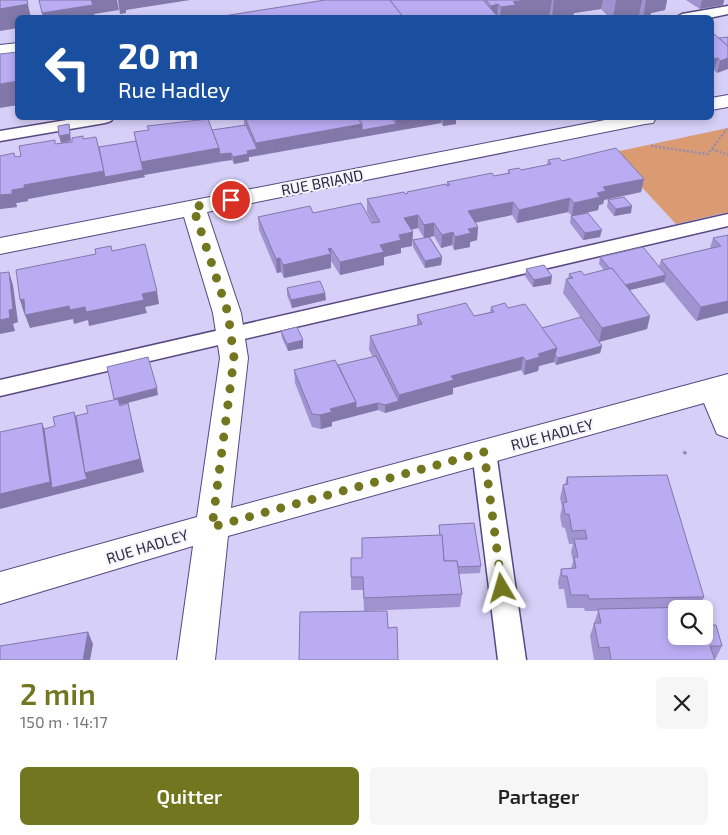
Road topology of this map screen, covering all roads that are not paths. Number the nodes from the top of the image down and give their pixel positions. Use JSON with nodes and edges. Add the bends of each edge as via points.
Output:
{"nodes":[{"id":1,"x":728,"y":10,"type":"edge"},
{"id":2,"x":699,"y":15,"type":"edge"},
{"id":3,"x":15,"y":49,"type":"edge"},
{"id":4,"x":0,"y":51,"type":"edge"},
{"id":5,"x":728,"y":101,"type":"edge"},
{"id":6,"x":714,"y":103,"type":"edge"},
{"id":7,"x":93,"y":120,"type":"edge"},
{"id":8,"x":635,"y":120,"type":"edge"},
{"id":9,"x":0,"y":136,"type":"edge"},
{"id":10,"x":193,"y":207,"type":"junction"},
{"id":11,"x":728,"y":220,"type":"edge"},
{"id":12,"x":0,"y":246,"type":"edge"},
{"id":13,"x":232,"y":334,"type":"junction"},
{"id":14,"x":720,"y":387,"type":"edge"},
{"id":15,"x":0,"y":388,"type":"edge"},
{"id":16,"x":728,"y":426,"type":"edge"},
{"id":17,"x":484,"y":452,"type":"junction"},
{"id":18,"x":212,"y":527,"type":"junction"},
{"id":19,"x":0,"y":588,"type":"edge"},
{"id":20,"x":196,"y":660,"type":"edge"},
{"id":21,"x":512,"y":660,"type":"edge"}],
"edges":[{"from":1,"to":2,"type":"lane"},
{"from":3,"to":4,"type":"street"},
{"from":5,"to":6,"type":"street"},
{"from":7,"to":9,"type":"lane"},
{"from":8,"to":10,"type":"street","name":"RUE BRIAND"},
{"from":10,"to":12,"type":"street","name":"RUE BRIAND"},
{"from":10,"to":13,"type":"street"},
{"from":11,"to":13,"type":"lane"},
{"from":13,"to":15,"type":"lane"},
{"from":13,"to":18,"type":"street","via":[[234,358]]},
{"from":14,"to":16,"type":"street"},
{"from":14,"to":17,"type":"street","name":"RUE HADLEY"},
{"from":17,"to":18,"type":"street","name":"RUE HADLEY"},
{"from":17,"to":21,"type":"lane"},
{"from":18,"to":19,"type":"street","name":"RUE HADLEY"},
{"from":18,"to":20,"type":"street"}]}
